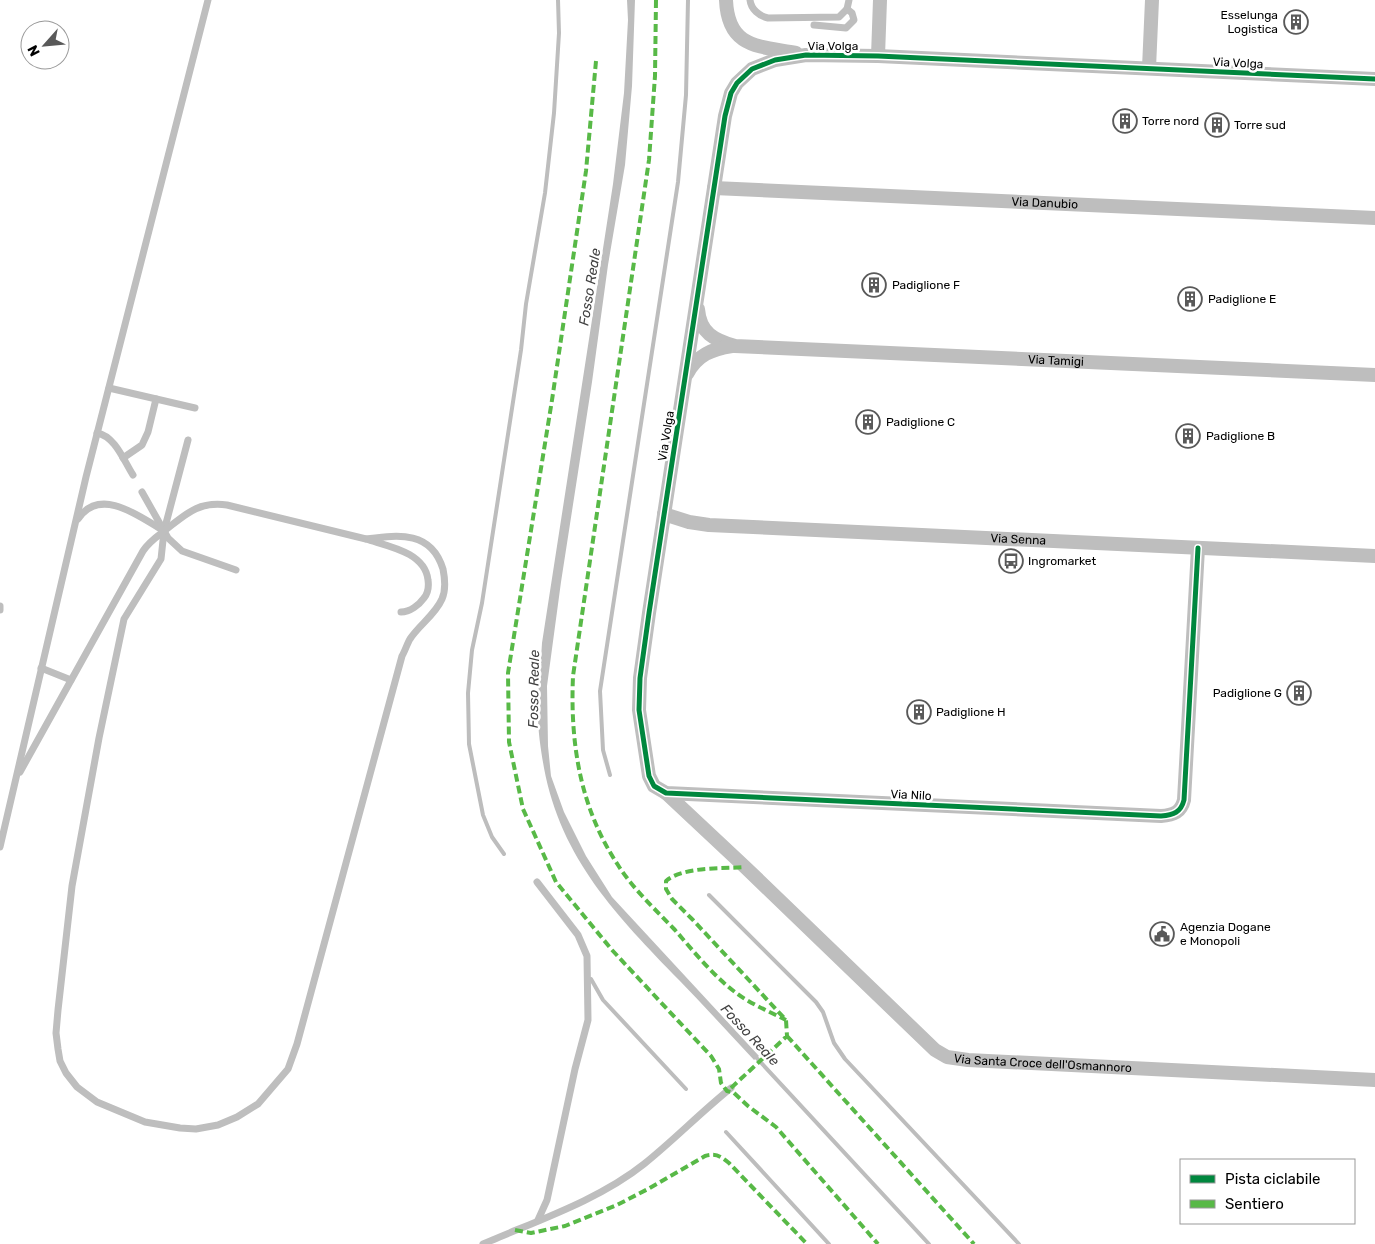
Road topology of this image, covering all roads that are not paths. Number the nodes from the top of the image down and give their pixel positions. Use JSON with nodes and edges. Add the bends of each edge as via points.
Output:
{"nodes":[{"id":1,"x":208,"y":0,"type":"edge"},
{"id":2,"x":726,"y":0,"type":"edge"},
{"id":3,"x":750,"y":0,"type":"edge"},
{"id":4,"x":849,"y":0,"type":"edge"},
{"id":5,"x":880,"y":0,"type":"edge"},
{"id":6,"x":1152,"y":0,"type":"edge"},
{"id":7,"x":847,"y":9,"type":"junction"},
{"id":8,"x":814,"y":25,"type":"dead end"},
{"id":9,"x":806,"y":55,"type":"junction"},
{"id":10,"x":878,"y":56,"type":"junction"},
{"id":11,"x":1149,"y":68,"type":"junction"},
{"id":12,"x":1375,"y":79,"type":"edge"},
{"id":13,"x":714,"y":188,"type":"junction"},
{"id":14,"x":1375,"y":218,"type":"edge"},
{"id":15,"x":697,"y":298,"type":"junction"},
{"id":16,"x":735,"y":346,"type":"junction"},
{"id":17,"x":1375,"y":375,"type":"edge"},
{"id":18,"x":685,"y":380,"type":"junction"},
{"id":19,"x":109,"y":388,"type":"junction"},
{"id":20,"x":156,"y":399,"type":"junction"},
{"id":21,"x":195,"y":408,"type":"dead end"},
{"id":22,"x":97,"y":433,"type":"junction"},
{"id":23,"x":188,"y":440,"type":"dead end"},
{"id":24,"x":123,"y":458,"type":"junction"},
{"id":25,"x":133,"y":475,"type":"dead end"},
{"id":26,"x":142,"y":492,"type":"dead end"},
{"id":27,"x":664,"y":514,"type":"junction"},
{"id":28,"x":74,"y":528,"type":"junction"},
{"id":29,"x":164,"y":531,"type":"junction"},
{"id":30,"x":366,"y":539,"type":"junction"},
{"id":31,"x":1198,"y":548,"type":"junction"},
{"id":32,"x":1375,"y":556,"type":"edge"},
{"id":33,"x":236,"y":570,"type":"dead end"},
{"id":34,"x":401,"y":612,"type":"dead end"},
{"id":35,"x":42,"y":668,"type":"junction"},
{"id":36,"x":71,"y":680,"type":"junction"},
{"id":37,"x":15,"y":780,"type":"junction"},
{"id":38,"x":666,"y":794,"type":"junction"},
{"id":39,"x":0,"y":847,"type":"edge"},
{"id":40,"x":537,"y":882,"type":"dead end"},
{"id":41,"x":1375,"y":1080,"type":"edge"},
{"id":42,"x":731,"y":1088,"type":"dead end"},
{"id":43,"x":538,"y":1220,"type":"junction"},
{"id":44,"x":483,"y":1244,"type":"edge"}],
"edges":[{"from":1,"to":19,"type":"lane"},
{"from":2,"to":9,"type":"street","via":[[727,14],[736,34],[752,45]]},
{"from":3,"to":7,"type":"lane","via":[[758,14],[768,18],[833,18],[840,17]]},
{"from":4,"to":7,"type":"lane"},
{"from":5,"to":10,"type":"street"},
{"from":6,"to":11,"type":"street"},
{"from":7,"to":8,"type":"lane","via":[[854,20],[846,28]]},
{"from":9,"to":10,"type":"street","name":"Via Volga"},
{"from":9,"to":13,"type":"street","name":"Via Volga","via":[[762,64],[737,83],[725,116]]},
{"from":10,"to":11,"type":"street","name":"Via Volga"},
{"from":11,"to":12,"type":"street","name":"Via Volga"},
{"from":13,"to":14,"type":"street","name":"Via Danubio"},
{"from":13,"to":15,"type":"street","name":"Via Volga"},
{"from":15,"to":16,"type":"street","name":"Via Tamigi","via":[[698,314],[705,330],[720,342]]},
{"from":15,"to":18,"type":"street","name":"Via Volga"},
{"from":16,"to":17,"type":"street","name":"Via Tamigi"},
{"from":16,"to":18,"type":"street","name":"Via Tamigi","via":[[720,348],[701,357],[694,362]]},
{"from":18,"to":27,"type":"street","name":"Via Volga"},
{"from":19,"to":20,"type":"lane"},
{"from":19,"to":22,"type":"lane"},
{"from":20,"to":21,"type":"lane"},
{"from":20,"to":24,"type":"lane","via":[[142,445]]},
{"from":22,"to":24,"type":"lane","via":[[107,436]]},
{"from":22,"to":28,"type":"lane"},
{"from":23,"to":29,"type":"lane"},
{"from":24,"to":25,"type":"lane"},
{"from":26,"to":29,"type":"lane"},
{"from":27,"to":31,"type":"street","name":"Via Senna","via":[[709,525]]},
{"from":27,"to":38,"type":"street","via":[[640,678],[639,710],[650,776],[654,786]]},
{"from":28,"to":29,"type":"lane","via":[[82,512],[97,503],[124,508]]},
{"from":28,"to":35,"type":"lane"},
{"from":29,"to":30,"type":"lane","via":[[195,508],[219,504]]},
{"from":29,"to":30,"type":"lane","via":[[161,559],[124,619],[122,628],[72,886],[56,1033],[60,1061],[66,1073],[77,1087],[97,1102],[145,1122],[188,1128],[218,1126],[237,1117],[258,1104],[288,1069],[402,656],[410,639],[436,610],[442,598],[445,586],[443,569],[438,557],[426,544],[405,536]]},
{"from":29,"to":33,"type":"lane","via":[[182,551]]},
{"from":29,"to":36,"type":"lane","via":[[142,550]]},
{"from":30,"to":34,"type":"lane","via":[[410,554],[428,574],[429,587],[425,598]]},
{"from":31,"to":32,"type":"street","name":"Via Senna"},
{"from":31,"to":38,"type":"street","name":"Via Nilo","via":[[1187,747],[1179,811],[1168,816]]},
{"from":35,"to":36,"type":"lane"},
{"from":35,"to":37,"type":"lane"},
{"from":36,"to":37,"type":"lane"},
{"from":37,"to":39,"type":"lane"},
{"from":38,"to":41,"type":"street","name":"Via Santa Croce dell'Osmannoro","via":[[935,1050],[947,1057]]},
{"from":40,"to":43,"type":"lane","via":[[578,935],[587,956],[588,1020],[547,1200]]},
{"from":42,"to":43,"type":"lane","via":[[644,1165],[615,1184]]},
{"from":43,"to":44,"type":"lane"}]}
